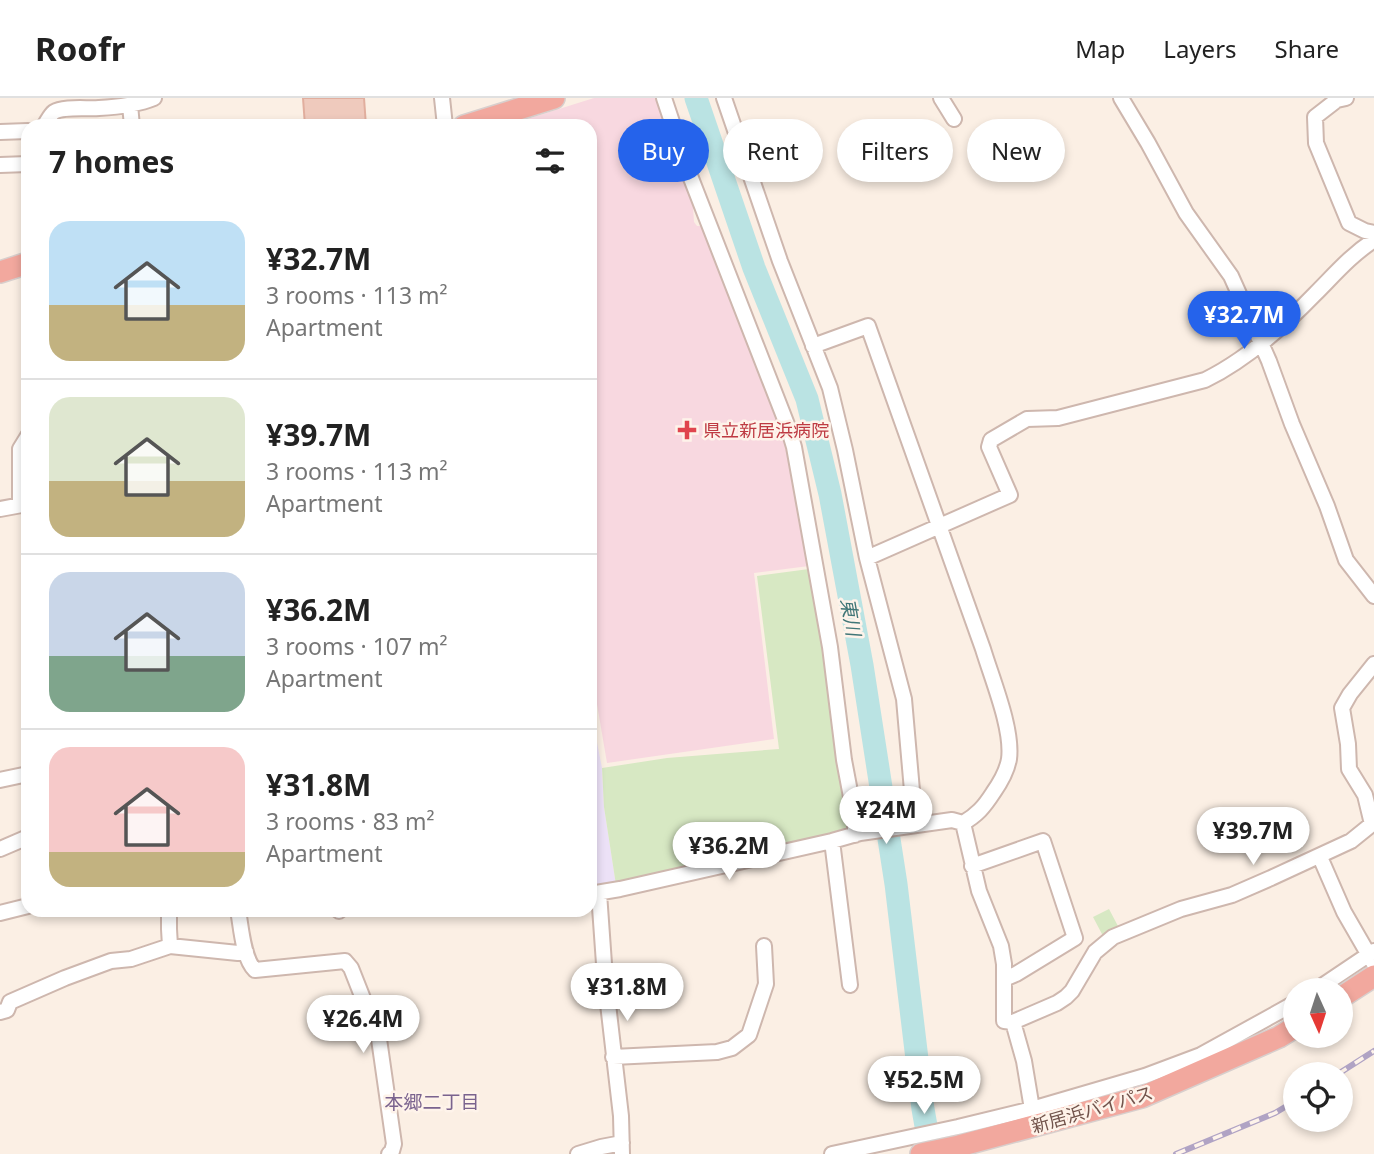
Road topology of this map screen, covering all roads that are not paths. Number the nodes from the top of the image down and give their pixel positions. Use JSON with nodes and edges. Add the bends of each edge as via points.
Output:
{"nodes":[{"id":1,"x":154,"y":98,"type":"edge"},
{"id":2,"x":442,"y":98,"type":"edge"},
{"id":3,"x":554,"y":98,"type":"edge"},
{"id":4,"x":664,"y":98,"type":"edge"},
{"id":5,"x":724,"y":98,"type":"edge"},
{"id":6,"x":941,"y":98,"type":"edge"},
{"id":7,"x":1121,"y":98,"type":"edge"},
{"id":8,"x":1346,"y":98,"type":"edge"},
{"id":9,"x":97,"y":103,"type":"edge"},
{"id":10,"x":130,"y":105,"type":"junction"},
{"id":11,"x":49,"y":119,"type":"edge"},
{"id":12,"x":131,"y":119,"type":"edge"},
{"id":13,"x":444,"y":119,"type":"edge"},
{"id":14,"x":486,"y":119,"type":"edge"},
{"id":15,"x":954,"y":119,"type":"dead end"},
{"id":16,"x":21,"y":131,"type":"edge"},
{"id":17,"x":0,"y":132,"type":"edge"},
{"id":18,"x":21,"y":164,"type":"edge"},
{"id":19,"x":0,"y":165,"type":"edge"},
{"id":20,"x":1374,"y":233,"type":"edge"},
{"id":21,"x":1374,"y":240,"type":"edge"},
{"id":22,"x":21,"y":265,"type":"edge"},
{"id":23,"x":0,"y":272,"type":"edge"},
{"id":24,"x":1260,"y":344,"type":"junction"},
{"id":25,"x":813,"y":346,"type":"junction"},
{"id":26,"x":21,"y":505,"type":"edge"},
{"id":27,"x":0,"y":509,"type":"edge"},
{"id":28,"x":939,"y":526,"type":"junction"},
{"id":29,"x":867,"y":558,"type":"junction"},
{"id":30,"x":1374,"y":596,"type":"edge"},
{"id":31,"x":1374,"y":664,"type":"edge"},
{"id":32,"x":21,"y":776,"type":"edge"},
{"id":33,"x":0,"y":780,"type":"edge"},
{"id":34,"x":963,"y":823,"type":"junction"},
{"id":35,"x":1373,"y":824,"type":"edge"},
{"id":36,"x":911,"y":825,"type":"junction"},
{"id":37,"x":858,"y":834,"type":"junction"},
{"id":38,"x":21,"y":840,"type":"edge"},
{"id":39,"x":832,"y":841,"type":"junction"},
{"id":40,"x":0,"y":849,"type":"edge"},
{"id":41,"x":1320,"y":857,"type":"junction"},
{"id":42,"x":972,"y":866,"type":"junction"},
{"id":43,"x":597,"y":893,"type":"edge"},
{"id":44,"x":21,"y":908,"type":"edge"},
{"id":45,"x":0,"y":913,"type":"edge"},
{"id":46,"x":169,"y":917,"type":"edge"},
{"id":47,"x":239,"y":917,"type":"edge"},
{"id":48,"x":597,"y":917,"type":"edge"},
{"id":49,"x":170,"y":946,"type":"junction"},
{"id":50,"x":764,"y":946,"type":"dead end"},
{"id":51,"x":246,"y":952,"type":"junction"},
{"id":52,"x":1373,"y":961,"type":"edge"},
{"id":53,"x":1340,"y":978,"type":"edge"},
{"id":54,"x":1004,"y":979,"type":"junction"},
{"id":55,"x":1353,"y":983,"type":"edge"},
{"id":56,"x":850,"y":985,"type":"dead end"},
{"id":57,"x":1283,"y":1010,"type":"edge"},
{"id":58,"x":0,"y":1012,"type":"edge"},
{"id":59,"x":1013,"y":1022,"type":"junction"},
{"id":60,"x":1283,"y":1034,"type":"edge"},
{"id":61,"x":613,"y":1057,"type":"junction"},
{"id":62,"x":1032,"y":1109,"type":"junction"},
{"id":63,"x":958,"y":1137,"type":"junction"},
{"id":64,"x":622,"y":1149,"type":"edge"},
{"id":65,"x":389,"y":1154,"type":"edge"},
{"id":66,"x":578,"y":1154,"type":"edge"},
{"id":67,"x":832,"y":1154,"type":"edge"},
{"id":68,"x":921,"y":1154,"type":"edge"}],
"edges":[{"from":1,"to":10,"type":"street"},
{"from":2,"to":13,"type":"street"},
{"from":3,"to":14,"type":"highway"},
{"from":4,"to":37,"type":"street","via":[[794,447]]},
{"from":5,"to":25,"type":"street"},
{"from":6,"to":15,"type":"street"},
{"from":7,"to":24,"type":"street","via":[[1186,213],[1231,276]]},
{"from":8,"to":20,"type":"street","via":[[1315,117],[1316,143],[1349,223]]},
{"from":9,"to":10,"type":"street"},
{"from":9,"to":11,"type":"street","via":[[54,112]]},
{"from":10,"to":12,"type":"street"},
{"from":16,"to":17,"type":"street"},
{"from":18,"to":19,"type":"street"},
{"from":21,"to":24,"type":"street","via":[[1354,253]]},
{"from":22,"to":23,"type":"highway"},
{"from":24,"to":28,"type":"street","via":[[1205,380],[1058,418],[1027,419],[991,440],[989,447],[1010,495]]},
{"from":24,"to":30,"type":"street","via":[[1346,560]]},
{"from":25,"to":28,"type":"street","via":[[868,326]]},
{"from":25,"to":29,"type":"street","via":[[830,388]]},
{"from":26,"to":27,"type":"street"},
{"from":28,"to":29,"type":"street"},
{"from":28,"to":34,"type":"street","via":[[1000,701],[1009,757],[983,809]]},
{"from":29,"to":36,"type":"street","via":[[904,699]]},
{"from":31,"to":35,"type":"street","via":[[1342,708],[1349,769],[1365,795]]},
{"from":32,"to":33,"type":"street"},
{"from":34,"to":36,"type":"street"},
{"from":34,"to":42,"type":"street"},
{"from":35,"to":41,"type":"street"},
{"from":36,"to":37,"type":"street"},
{"from":37,"to":39,"type":"street"},
{"from":38,"to":40,"type":"street"},
{"from":39,"to":43,"type":"street"},
{"from":39,"to":56,"type":"street"},
{"from":41,"to":52,"type":"street","via":[[1343,912]]},
{"from":41,"to":59,"type":"street","via":[[1232,895],[1181,909],[1113,937],[1095,952],[1066,997]]},
{"from":42,"to":54,"type":"street","via":[[1001,946]]},
{"from":42,"to":54,"type":"street","via":[[1043,841],[1075,938]]},
{"from":44,"to":45,"type":"street"},
{"from":46,"to":49,"type":"street"},
{"from":47,"to":51,"type":"street"},
{"from":48,"to":61,"type":"street"},
{"from":49,"to":51,"type":"street"},
{"from":49,"to":58,"type":"street","via":[[65,978],[10,1002],[7,1010]]},
{"from":50,"to":61,"type":"street","via":[[765,984],[749,1035],[732,1048]]},
{"from":51,"to":65,"type":"street","via":[[255,970],[345,961],[351,968],[379,1039],[394,1144]]},
{"from":52,"to":53,"type":"street"},
{"from":52,"to":55,"type":"highway"},
{"from":54,"to":59,"type":"street","via":[[1004,1021]]},
{"from":57,"to":62,"type":"street","via":[[1201,1055]]},
{"from":59,"to":62,"type":"street"},
{"from":60,"to":63,"type":"highway","name":"新居浜バイパス","via":[[1143,1097]]},
{"from":61,"to":64,"type":"street"},
{"from":62,"to":63,"type":"street"},
{"from":63,"to":67,"type":"street","via":[[897,1139]]},
{"from":63,"to":68,"type":"highway","name":"新居浜バイパス"},
{"from":64,"to":66,"type":"street","via":[[601,1147]]}]}
